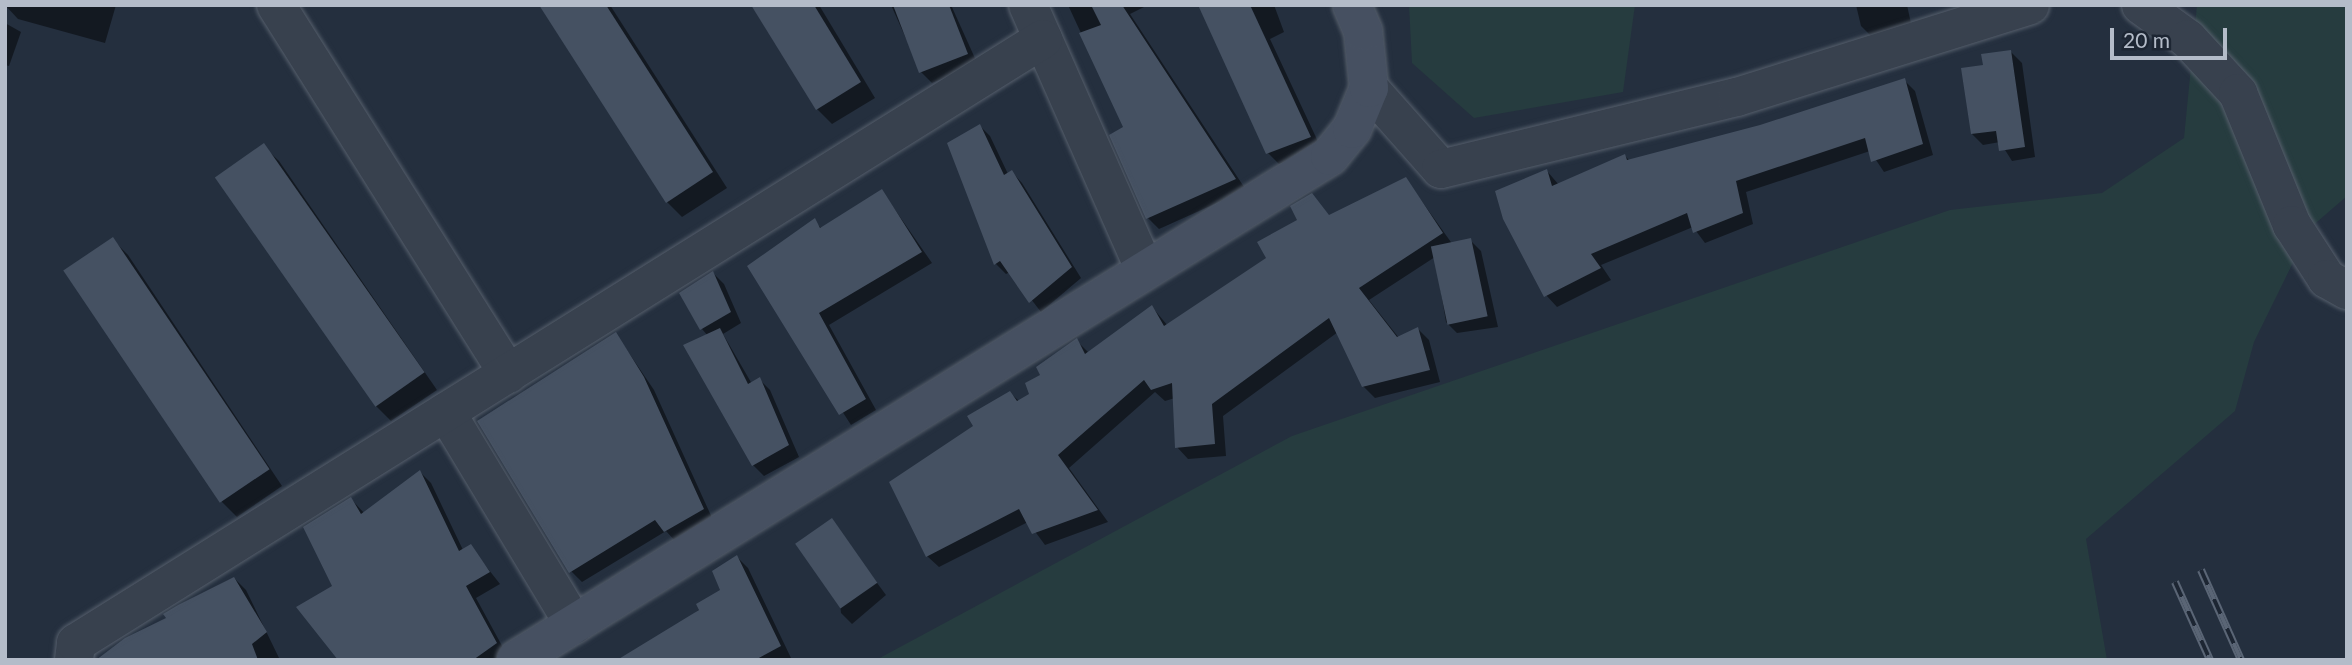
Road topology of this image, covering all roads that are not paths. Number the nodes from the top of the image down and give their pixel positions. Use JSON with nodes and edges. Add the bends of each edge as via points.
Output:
{"nodes":[{"id":1,"x":275,"y":5,"type":"edge"},
{"id":2,"x":1352,"y":5,"type":"edge"},
{"id":3,"x":2030,"y":5,"type":"edge"},
{"id":4,"x":2141,"y":5,"type":"edge"},
{"id":5,"x":1035,"y":22,"type":"edge"},
{"id":6,"x":1369,"y":88,"type":"junction"},
{"id":7,"x":1143,"y":268,"type":"junction"},
{"id":8,"x":2347,"y":290,"type":"edge"},
{"id":9,"x":508,"y":374,"type":"junction"},
{"id":10,"x":446,"y":412,"type":"junction"},
{"id":11,"x":574,"y":624,"type":"junction"},
{"id":12,"x":74,"y":660,"type":"edge"},
{"id":13,"x":516,"y":660,"type":"edge"}],
"edges":[{"from":1,"to":9,"type":"street"},
{"from":2,"to":6,"type":"street","via":[[1363,31]]},
{"from":3,"to":6,"type":"street","via":[[1737,97],[1441,169]]},
{"from":4,"to":8,"type":"street","via":[[2188,39],[2238,93],[2292,225],[2327,279]]},
{"from":5,"to":7,"type":"street"},
{"from":5,"to":9,"type":"street"},
{"from":6,"to":7,"type":"street","via":[[1352,129],[1330,156]]},
{"from":7,"to":11,"type":"street"},
{"from":9,"to":10,"type":"street"},
{"from":10,"to":11,"type":"street"},
{"from":10,"to":12,"type":"street","via":[[76,643]]},
{"from":11,"to":13,"type":"street"}]}
